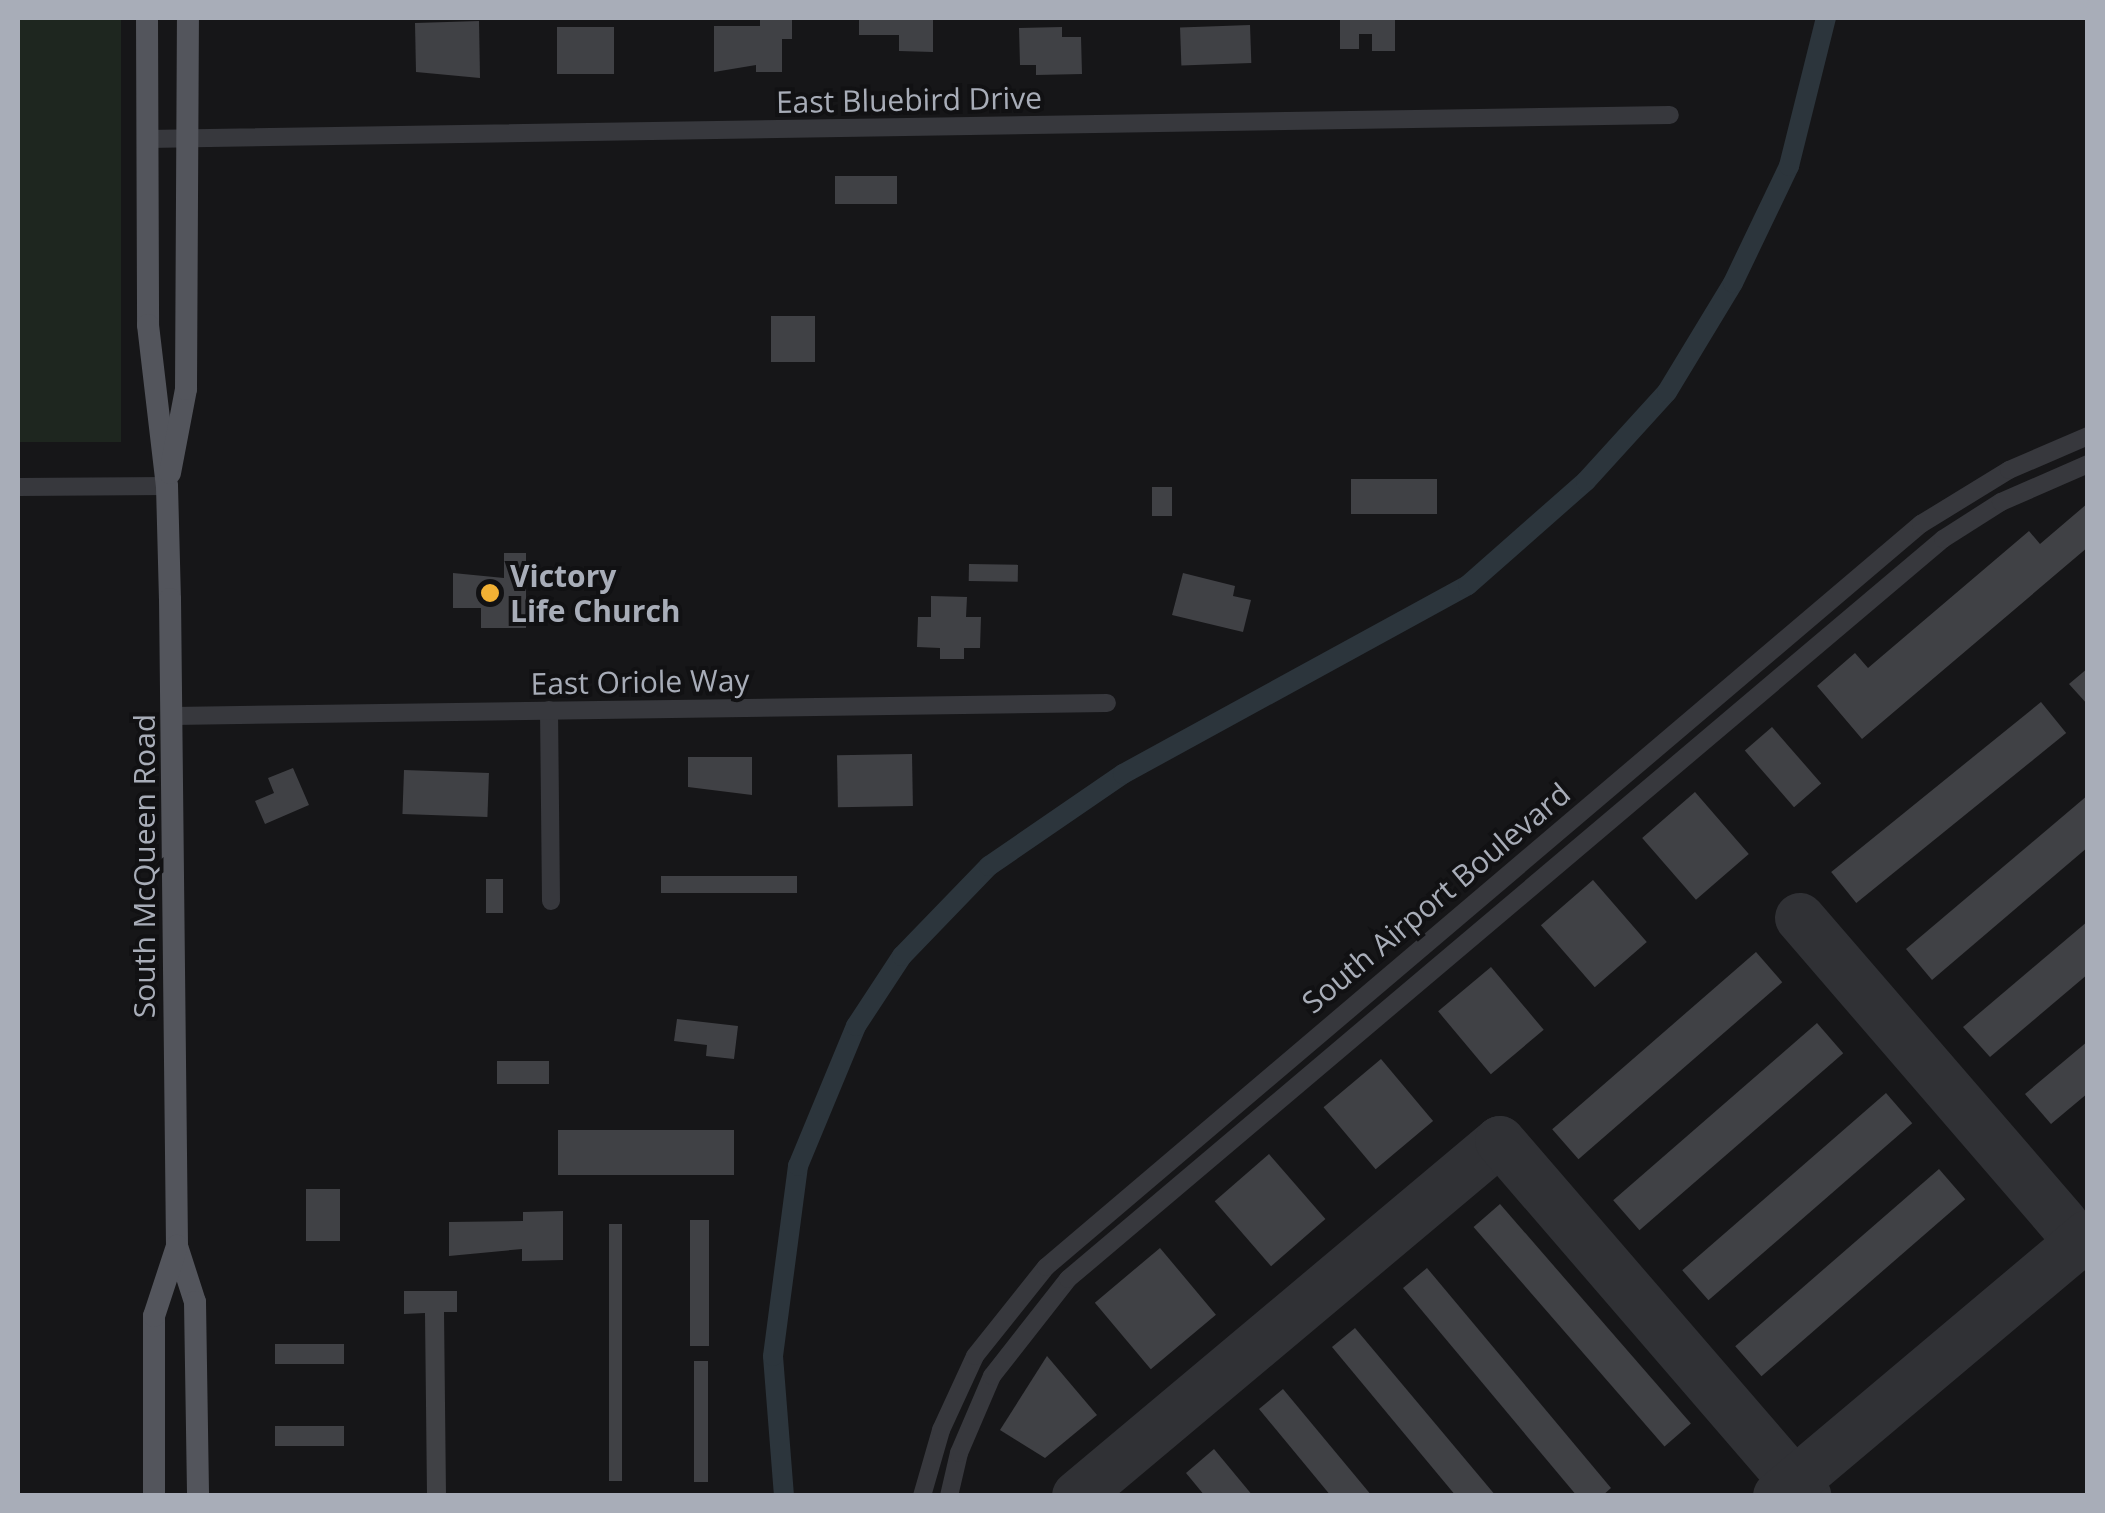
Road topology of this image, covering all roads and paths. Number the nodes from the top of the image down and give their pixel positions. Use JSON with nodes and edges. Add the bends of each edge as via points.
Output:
{"nodes":[{"id":1,"x":147,"y":18,"type":"edge"},
{"id":2,"x":188,"y":18,"type":"edge"},
{"id":3,"x":1670,"y":115,"type":"dead end"},
{"id":4,"x":148,"y":138,"type":"junction"},
{"id":5,"x":190,"y":138,"type":"junction"},
{"id":6,"x":2088,"y":436,"type":"edge"},
{"id":7,"x":2088,"y":464,"type":"edge"},
{"id":8,"x":167,"y":486,"type":"junction"},
{"id":9,"x":18,"y":487,"type":"edge"},
{"id":10,"x":1762,"y":658,"type":"junction"},
{"id":11,"x":1778,"y":678,"type":"junction"},
{"id":12,"x":1108,"y":703,"type":"dead end"},
{"id":13,"x":548,"y":710,"type":"junction"},
{"id":14,"x":173,"y":716,"type":"junction"},
{"id":15,"x":551,"y":900,"type":"dead end"},
{"id":16,"x":177,"y":1246,"type":"junction"},
{"id":17,"x":154,"y":1496,"type":"edge"},
{"id":18,"x":198,"y":1496,"type":"edge"},
{"id":19,"x":922,"y":1496,"type":"edge"},
{"id":20,"x":949,"y":1496,"type":"edge"}],
"edges":[{"from":1,"to":4,"type":"main road","name":"South McQueen Road"},
{"from":2,"to":5,"type":"main road","name":"South McQueen Road"},
{"from":3,"to":5,"type":"street","name":"East Bluebird Drive"},
{"from":4,"to":5,"type":"street","name":"East Bluebird Drive"},
{"from":4,"to":8,"type":"main road","name":"South McQueen Road","via":[[148,324]]},
{"from":5,"to":8,"type":"main road","name":"South McQueen Road","via":[[186,388]]},
{"from":6,"to":10,"type":"street","name":"South Airport Boulevard","via":[[1948,504]]},
{"from":7,"to":11,"type":"street","name":"South Airport Boulevard","via":[[2000,502],[1943,539]]},
{"from":8,"to":9,"type":"street"},
{"from":8,"to":14,"type":"main road","name":"South McQueen Road"},
{"from":10,"to":11,"type":"street"},
{"from":10,"to":19,"type":"street","name":"South Airport Boulevard","via":[[1046,1267],[975,1356],[941,1430]]},
{"from":11,"to":20,"type":"street","name":"South Airport Boulevard","via":[[1068,1279],[992,1376],[971,1418]]},
{"from":12,"to":13,"type":"street","name":"East Oriole Way"},
{"from":13,"to":14,"type":"street","name":"East Oriole Way"},
{"from":13,"to":15,"type":"street"},
{"from":14,"to":16,"type":"main road","name":"South McQueen Road"},
{"from":16,"to":17,"type":"main road","name":"South McQueen Road","via":[[154,1316]]},
{"from":16,"to":18,"type":"main road","name":"South McQueen Road","via":[[195,1302]]}]}
